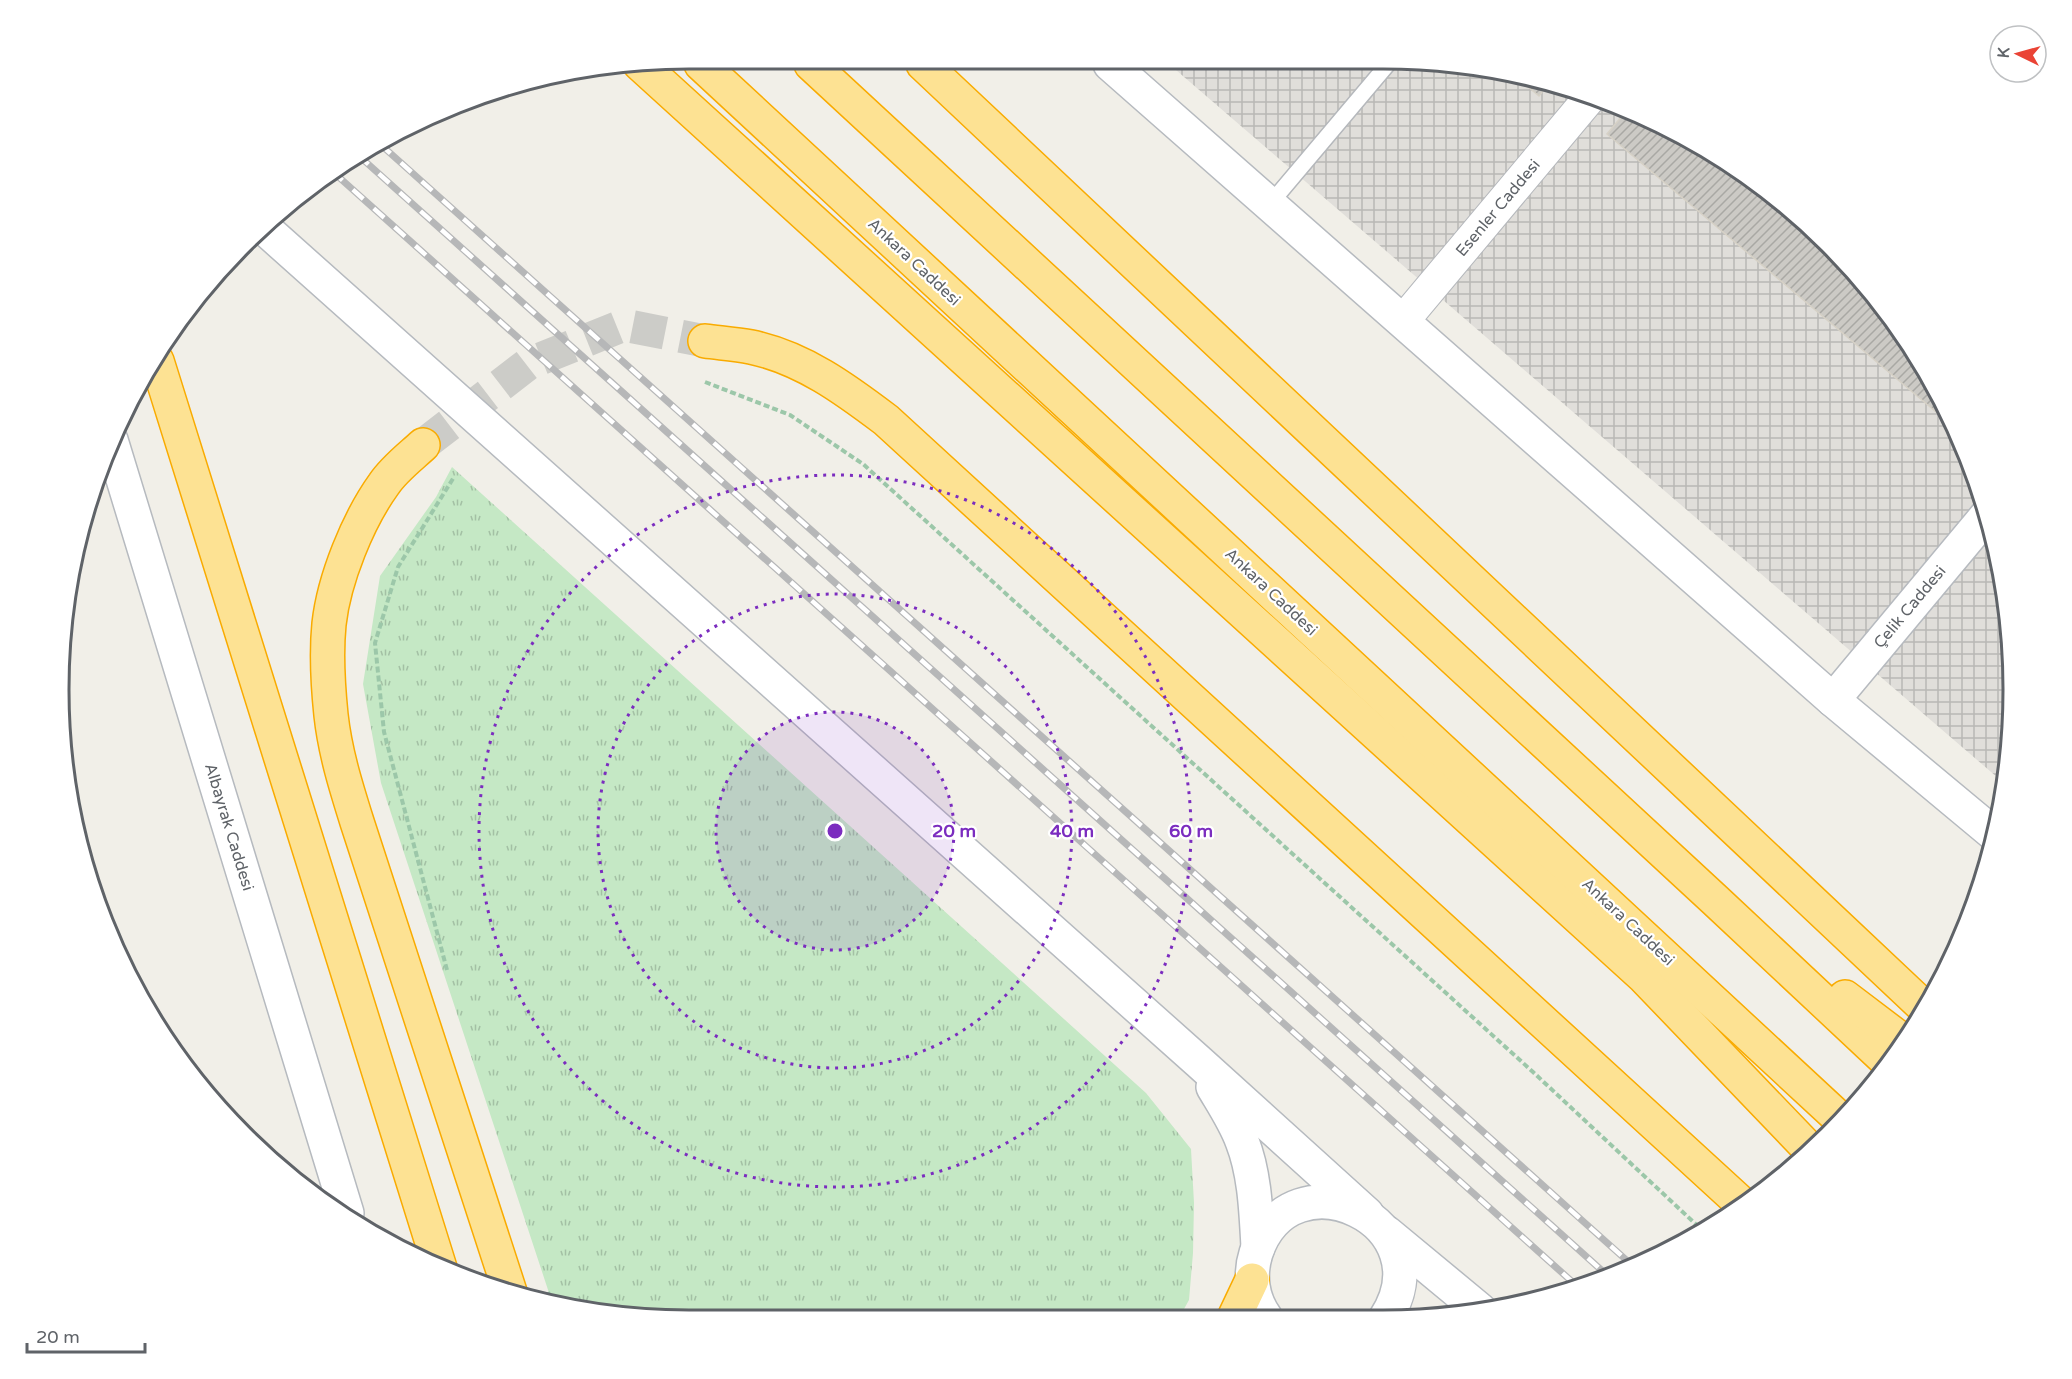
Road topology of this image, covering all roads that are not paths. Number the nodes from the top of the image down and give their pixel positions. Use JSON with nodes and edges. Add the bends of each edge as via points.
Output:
{"nodes":[{"id":1,"x":706,"y":69,"type":"edge"},
{"id":2,"x":816,"y":69,"type":"edge"},
{"id":3,"x":928,"y":69,"type":"edge"},
{"id":4,"x":956,"y":69,"type":"edge"},
{"id":5,"x":1122,"y":69,"type":"edge"},
{"id":6,"x":1384,"y":69,"type":"edge"},
{"id":7,"x":647,"y":70,"type":"edge"},
{"id":8,"x":960,"y":98,"type":"junction"},
{"id":9,"x":1585,"y":103,"type":"edge"},
{"id":10,"x":1270,"y":204,"type":"junction"},
{"id":11,"x":270,"y":233,"type":"edge"},
{"id":12,"x":1403,"y":321,"type":"junction"},
{"id":13,"x":705,"y":341,"type":"tunnel mouth"},
{"id":14,"x":159,"y":368,"type":"edge"},
{"id":15,"x":423,"y":445,"type":"tunnel mouth"},
{"id":16,"x":115,"y":454,"type":"edge"},
{"id":17,"x":1980,"y":523,"type":"edge"},
{"id":18,"x":1833,"y":700,"type":"junction"},
{"id":19,"x":1987,"y":828,"type":"edge"},
{"id":20,"x":1715,"y":900,"type":"junction"},
{"id":21,"x":1919,"y":1002,"type":"edge"},
{"id":22,"x":1897,"y":1036,"type":"edge"},
{"id":23,"x":1882,"y":1057,"type":"edge"},
{"id":24,"x":1199,"y":1062,"type":"junction"},
{"id":25,"x":1835,"y":1114,"type":"edge"},
{"id":26,"x":1804,"y":1144,"type":"edge"},
{"id":27,"x":1736,"y":1199,"type":"edge"},
{"id":28,"x":344,"y":1205,"type":"edge"},
{"id":29,"x":1376,"y":1223,"type":"junction"},
{"id":30,"x":1258,"y":1247,"type":"junction"},
{"id":31,"x":436,"y":1256,"type":"edge"},
{"id":32,"x":1252,"y":1280,"type":"junction"},
{"id":33,"x":507,"y":1282,"type":"edge"},
{"id":34,"x":1472,"y":1303,"type":"edge"},
{"id":35,"x":1238,"y":1310,"type":"edge"},
{"id":36,"x":1261,"y":1310,"type":"edge"},
{"id":37,"x":1390,"y":1310,"type":"edge"}],
"edges":[{"from":1,"to":25,"type":"highway","name":"Ankara Caddesi"},
{"from":2,"to":20,"type":"highway"},
{"from":3,"to":8,"type":"highway"},
{"from":4,"to":8,"type":"highway"},
{"from":5,"to":10,"type":"street"},
{"from":6,"to":10,"type":"lane"},
{"from":7,"to":26,"type":"highway","via":[[1644,977]]},
{"from":8,"to":21,"type":"highway"},
{"from":9,"to":12,"type":"street","name":"Esenler Caddesi"},
{"from":10,"to":12,"type":"street"},
{"from":11,"to":24,"type":"street"},
{"from":12,"to":18,"type":"street"},
{"from":13,"to":27,"type":"highway","via":[[753,347],[797,362],[836,382],[886,420]]},
{"from":14,"to":31,"type":"highway"},
{"from":15,"to":33,"type":"highway","via":[[384,483],[356,533],[341,573],[329,622],[331,717],[341,771]]},
{"from":16,"to":28,"type":"street","name":"Albayrak Caddesi"},
{"from":17,"to":18,"type":"street","name":"Çelik Caddesi"},
{"from":18,"to":19,"type":"street"},
{"from":20,"to":22,"type":"highway"},
{"from":20,"to":23,"type":"highway"},
{"from":24,"to":29,"type":"street"},
{"from":24,"to":30,"type":"street","via":[[1242,1141],[1253,1189]]},
{"from":29,"to":30,"type":"street","via":[[1357,1209],[1335,1202],[1314,1202],[1276,1221]]},
{"from":29,"to":34,"type":"street"},
{"from":29,"to":37,"type":"street","via":[[1395,1252],[1399,1276]]},
{"from":30,"to":32,"type":"street"},
{"from":32,"to":35,"type":"highway"},
{"from":32,"to":36,"type":"street"}]}
